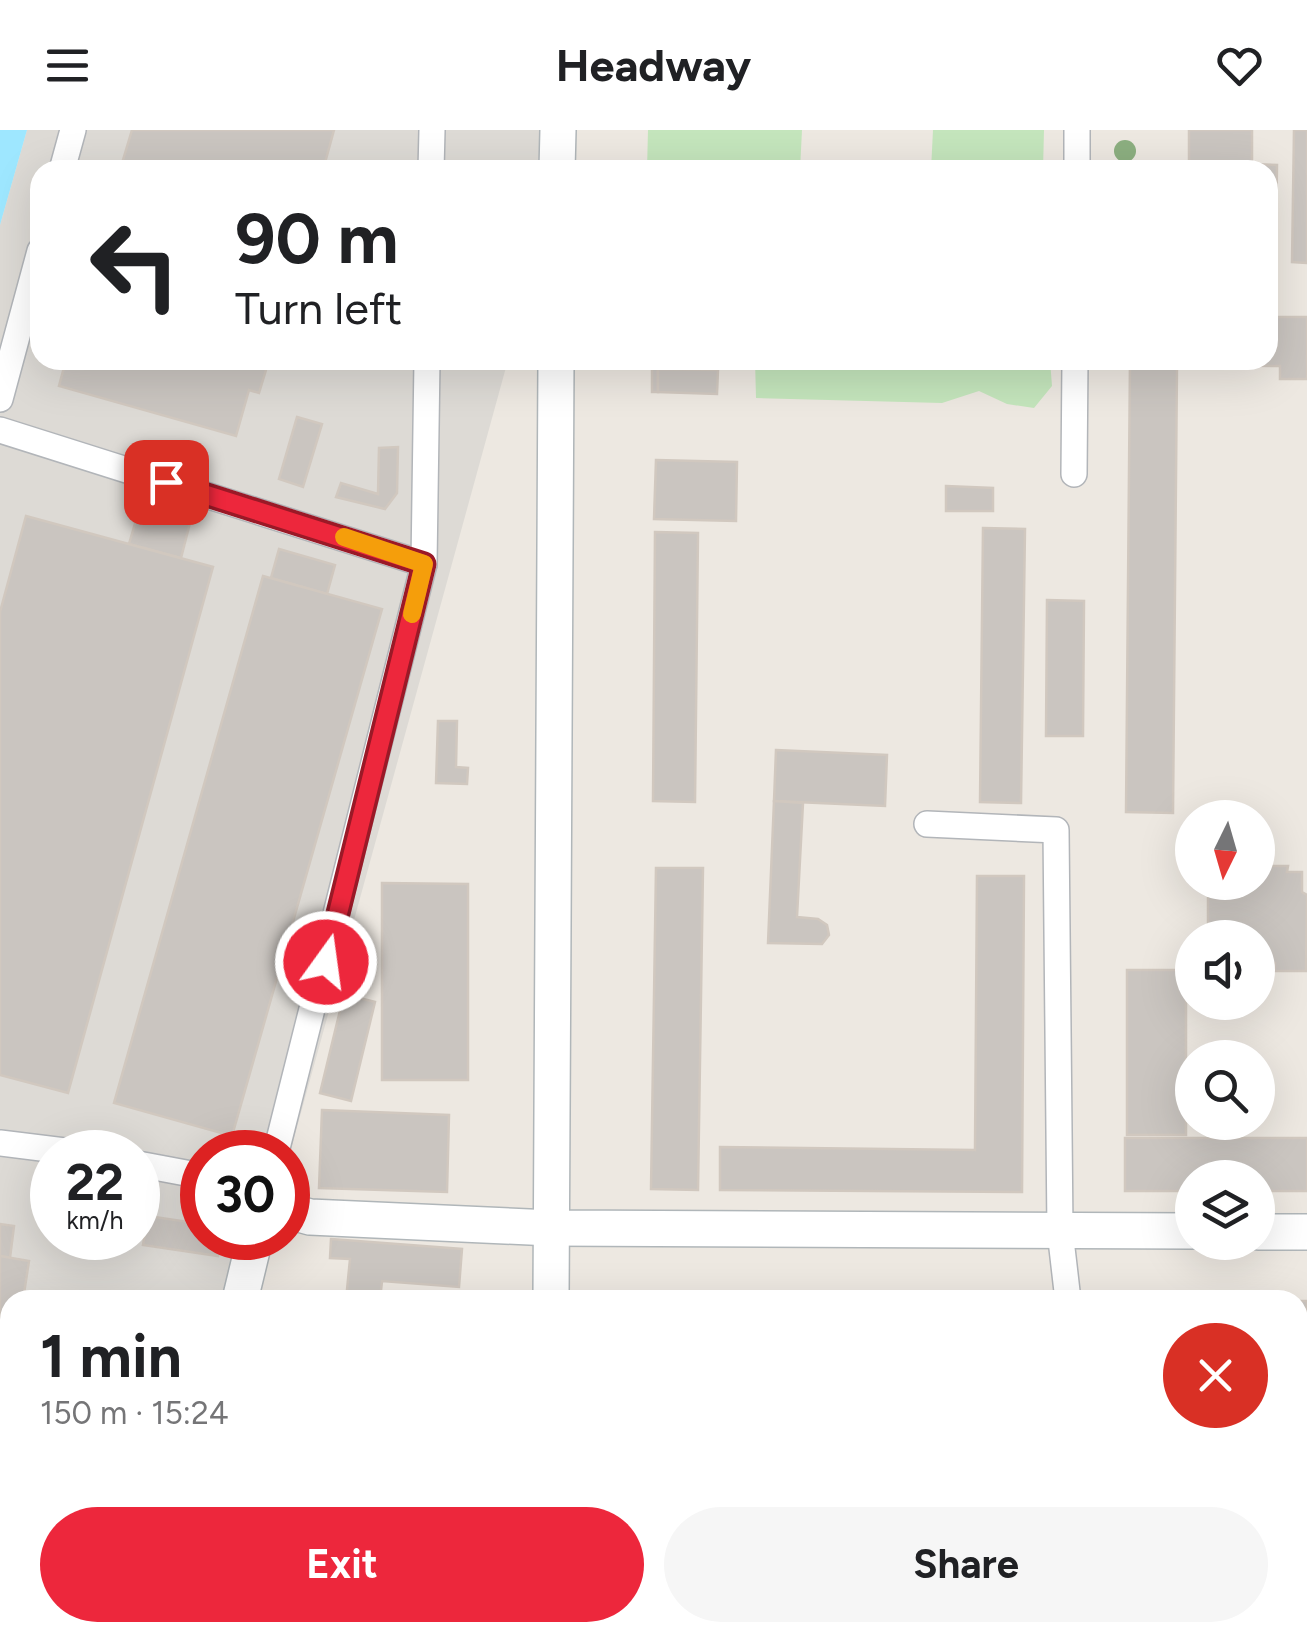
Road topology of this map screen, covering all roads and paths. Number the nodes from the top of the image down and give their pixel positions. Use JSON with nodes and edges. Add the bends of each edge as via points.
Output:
{"nodes":[{"id":1,"x":72,"y":130,"type":"edge"},
{"id":2,"x":432,"y":130,"type":"edge"},
{"id":3,"x":558,"y":130,"type":"edge"},
{"id":4,"x":1078,"y":130,"type":"edge"},
{"id":5,"x":64,"y":160,"type":"edge"},
{"id":6,"x":431,"y":160,"type":"edge"},
{"id":7,"x":557,"y":160,"type":"edge"},
{"id":8,"x":1077,"y":160,"type":"edge"},
{"id":9,"x":30,"y":288,"type":"edge"},
{"id":10,"x":427,"y":370,"type":"edge"},
{"id":11,"x":556,"y":370,"type":"edge"},
{"id":12,"x":1075,"y":370,"type":"edge"},
{"id":13,"x":0,"y":399,"type":"edge"},
{"id":14,"x":0,"y":430,"type":"edge"},
{"id":15,"x":1074,"y":474,"type":"dead end"},
{"id":16,"x":424,"y":564,"type":"junction"},
{"id":17,"x":927,"y":824,"type":"dead end"},
{"id":18,"x":282,"y":1130,"type":"edge"},
{"id":19,"x":0,"y":1143,"type":"edge"},
{"id":20,"x":30,"y":1147,"type":"edge"},
{"id":21,"x":310,"y":1217,"type":"edge"},
{"id":22,"x":551,"y":1228,"type":"junction"},
{"id":23,"x":1060,"y":1230,"type":"junction"},
{"id":24,"x":1175,"y":1232,"type":"edge"},
{"id":25,"x":1275,"y":1232,"type":"edge"},
{"id":26,"x":1307,"y":1232,"type":"edge"},
{"id":27,"x":250,"y":1260,"type":"edge"},
{"id":28,"x":242,"y":1290,"type":"edge"},
{"id":29,"x":551,"y":1290,"type":"edge"},
{"id":30,"x":1067,"y":1290,"type":"edge"}],
"edges":[{"from":1,"to":5,"type":"street"},
{"from":2,"to":6,"type":"street"},
{"from":3,"to":7,"type":"street"},
{"from":4,"to":8,"type":"street"},
{"from":9,"to":13,"type":"street"},
{"from":10,"to":16,"type":"street"},
{"from":11,"to":22,"type":"street"},
{"from":12,"to":15,"type":"street"},
{"from":14,"to":16,"type":"street"},
{"from":16,"to":18,"type":"street"},
{"from":17,"to":23,"type":"street","via":[[1056,830]]},
{"from":19,"to":20,"type":"street"},
{"from":21,"to":22,"type":"street"},
{"from":22,"to":23,"type":"street"},
{"from":22,"to":29,"type":"street"},
{"from":23,"to":24,"type":"street"},
{"from":23,"to":30,"type":"street"},
{"from":25,"to":26,"type":"street"},
{"from":27,"to":28,"type":"street"}]}
